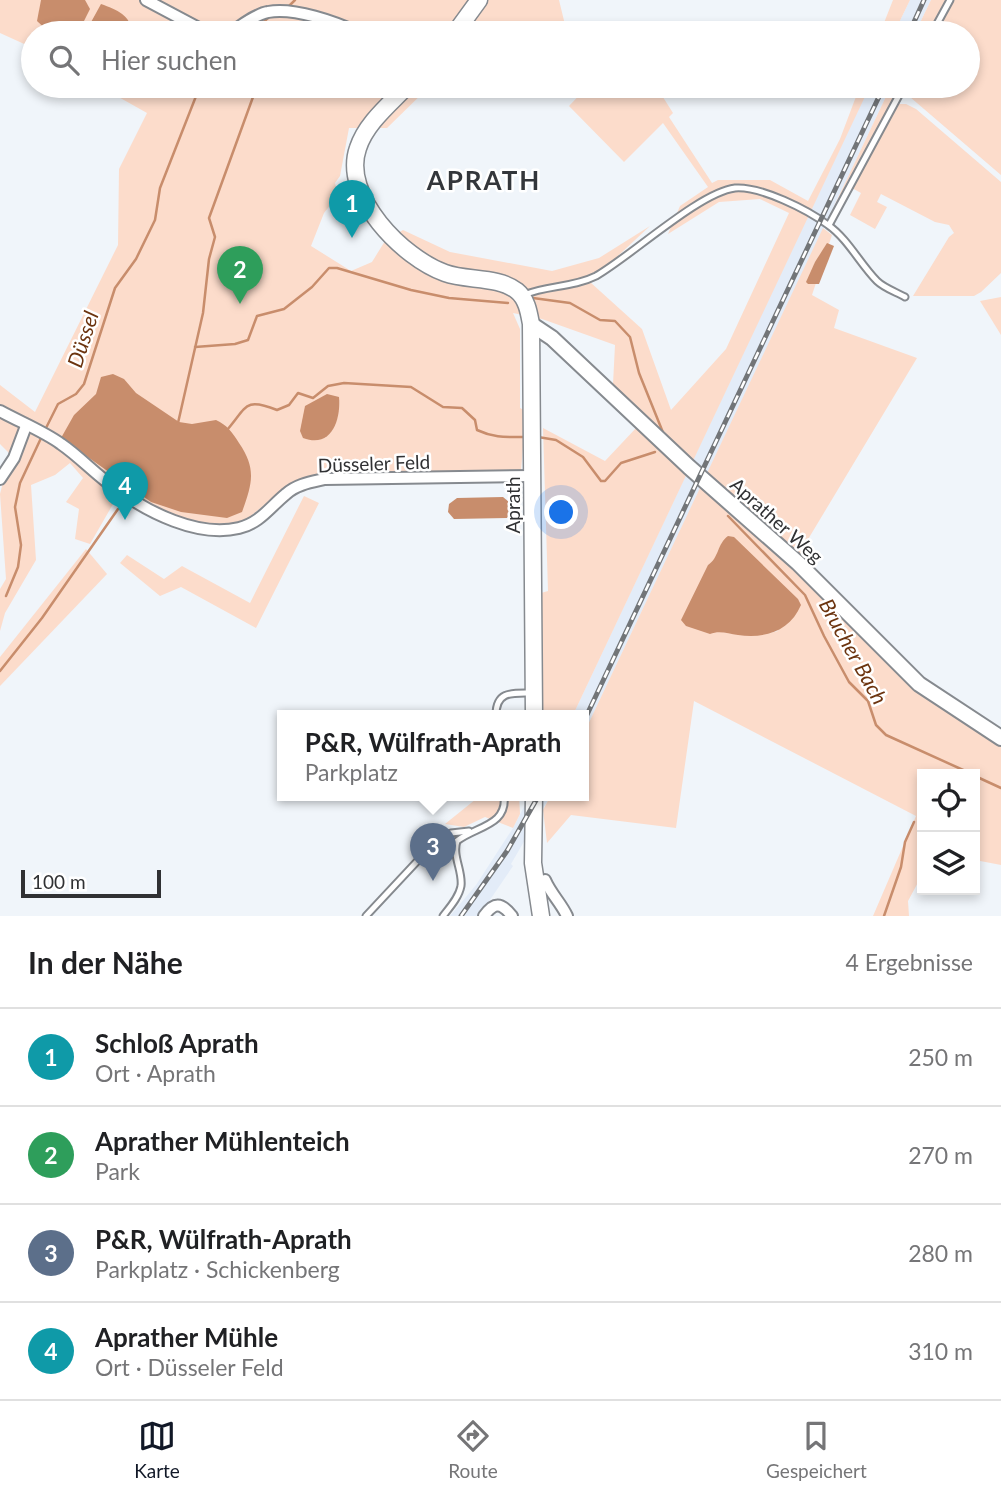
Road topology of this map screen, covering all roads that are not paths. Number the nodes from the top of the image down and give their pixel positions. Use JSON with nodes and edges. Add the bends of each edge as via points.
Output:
{"nodes":[{"id":1,"x":146,"y":0,"type":"edge"},
{"id":2,"x":479,"y":0,"type":"edge"},
{"id":3,"x":950,"y":0,"type":"edge"},
{"id":4,"x":185,"y":21,"type":"edge"},
{"id":5,"x":251,"y":21,"type":"edge"},
{"id":6,"x":327,"y":21,"type":"edge"},
{"id":7,"x":464,"y":21,"type":"edge"},
{"id":8,"x":939,"y":21,"type":"edge"},
{"id":9,"x":396,"y":98,"type":"edge"},
{"id":10,"x":898,"y":98,"type":"edge"},
{"id":11,"x":829,"y":225,"type":"junction"},
{"id":12,"x":522,"y":296,"type":"junction"},
{"id":13,"x":905,"y":296,"type":"dead end"},
{"id":14,"x":531,"y":324,"type":"junction"},
{"id":15,"x":0,"y":411,"type":"edge"},
{"id":16,"x":30,"y":428,"type":"junction"},
{"id":17,"x":533,"y":476,"type":"junction"},
{"id":18,"x":0,"y":479,"type":"edge"},
{"id":19,"x":534,"y":692,"type":"junction"},
{"id":20,"x":497,"y":710,"type":"edge"},
{"id":21,"x":534,"y":710,"type":"edge"},
{"id":22,"x":1001,"y":738,"type":"edge"},
{"id":23,"x":505,"y":801,"type":"edge"},
{"id":24,"x":534,"y":801,"type":"edge"},
{"id":25,"x":476,"y":830,"type":"junction"},
{"id":26,"x":437,"y":840,"type":"junction"},
{"id":27,"x":455,"y":850,"type":"junction"},
{"id":28,"x":545,"y":880,"type":"dead end"},
{"id":29,"x":366,"y":916,"type":"edge"},
{"id":30,"x":443,"y":916,"type":"edge"},
{"id":31,"x":484,"y":916,"type":"edge"},
{"id":32,"x":512,"y":916,"type":"edge"},
{"id":33,"x":541,"y":916,"type":"edge"},
{"id":34,"x":567,"y":916,"type":"edge"}],
"edges":[{"from":1,"to":4,"type":"street"},
{"from":2,"to":7,"type":"main road"},
{"from":3,"to":8,"type":"lane"},
{"from":5,"to":6,"type":"street","via":[[267,12],[301,13]]},
{"from":9,"to":12,"type":"main road","via":[[358,146],[354,172],[359,191],[388,232],[427,264],[460,278],[509,287]]},
{"from":10,"to":11,"type":"lane"},
{"from":11,"to":12,"type":"lane","via":[[765,191],[734,188],[701,203],[598,274]]},
{"from":11,"to":13,"type":"lane","via":[[878,282]]},
{"from":12,"to":14,"type":"main road","name":"Aprath"},
{"from":14,"to":17,"type":"main road","name":"Aprath"},
{"from":14,"to":22,"type":"street","name":"Aprather Weg","via":[[552,338],[798,563],[919,684]]},
{"from":15,"to":16,"type":"street","name":"Düsseler Feld"},
{"from":16,"to":17,"type":"street","name":"Düsseler Feld","via":[[54,439],[143,506],[181,523],[226,531],[260,519],[287,492],[326,480]]},
{"from":16,"to":18,"type":"street"},
{"from":17,"to":19,"type":"main road","name":"Aprath"},
{"from":19,"to":20,"type":"lane","via":[[504,696]]},
{"from":19,"to":21,"type":"main road","name":"Aprath"},
{"from":23,"to":25,"type":"lane","via":[[499,818]]},
{"from":24,"to":33,"type":"main road","via":[[533,870]]},
{"from":25,"to":26,"type":"lane"},
{"from":25,"to":27,"type":"lane","via":[[460,838]]},
{"from":26,"to":27,"type":"lane"},
{"from":26,"to":29,"type":"lane"},
{"from":27,"to":30,"type":"lane","via":[[461,886]]},
{"from":28,"to":34,"type":"street"},
{"from":31,"to":32,"type":"street","via":[[498,904]]}]}
